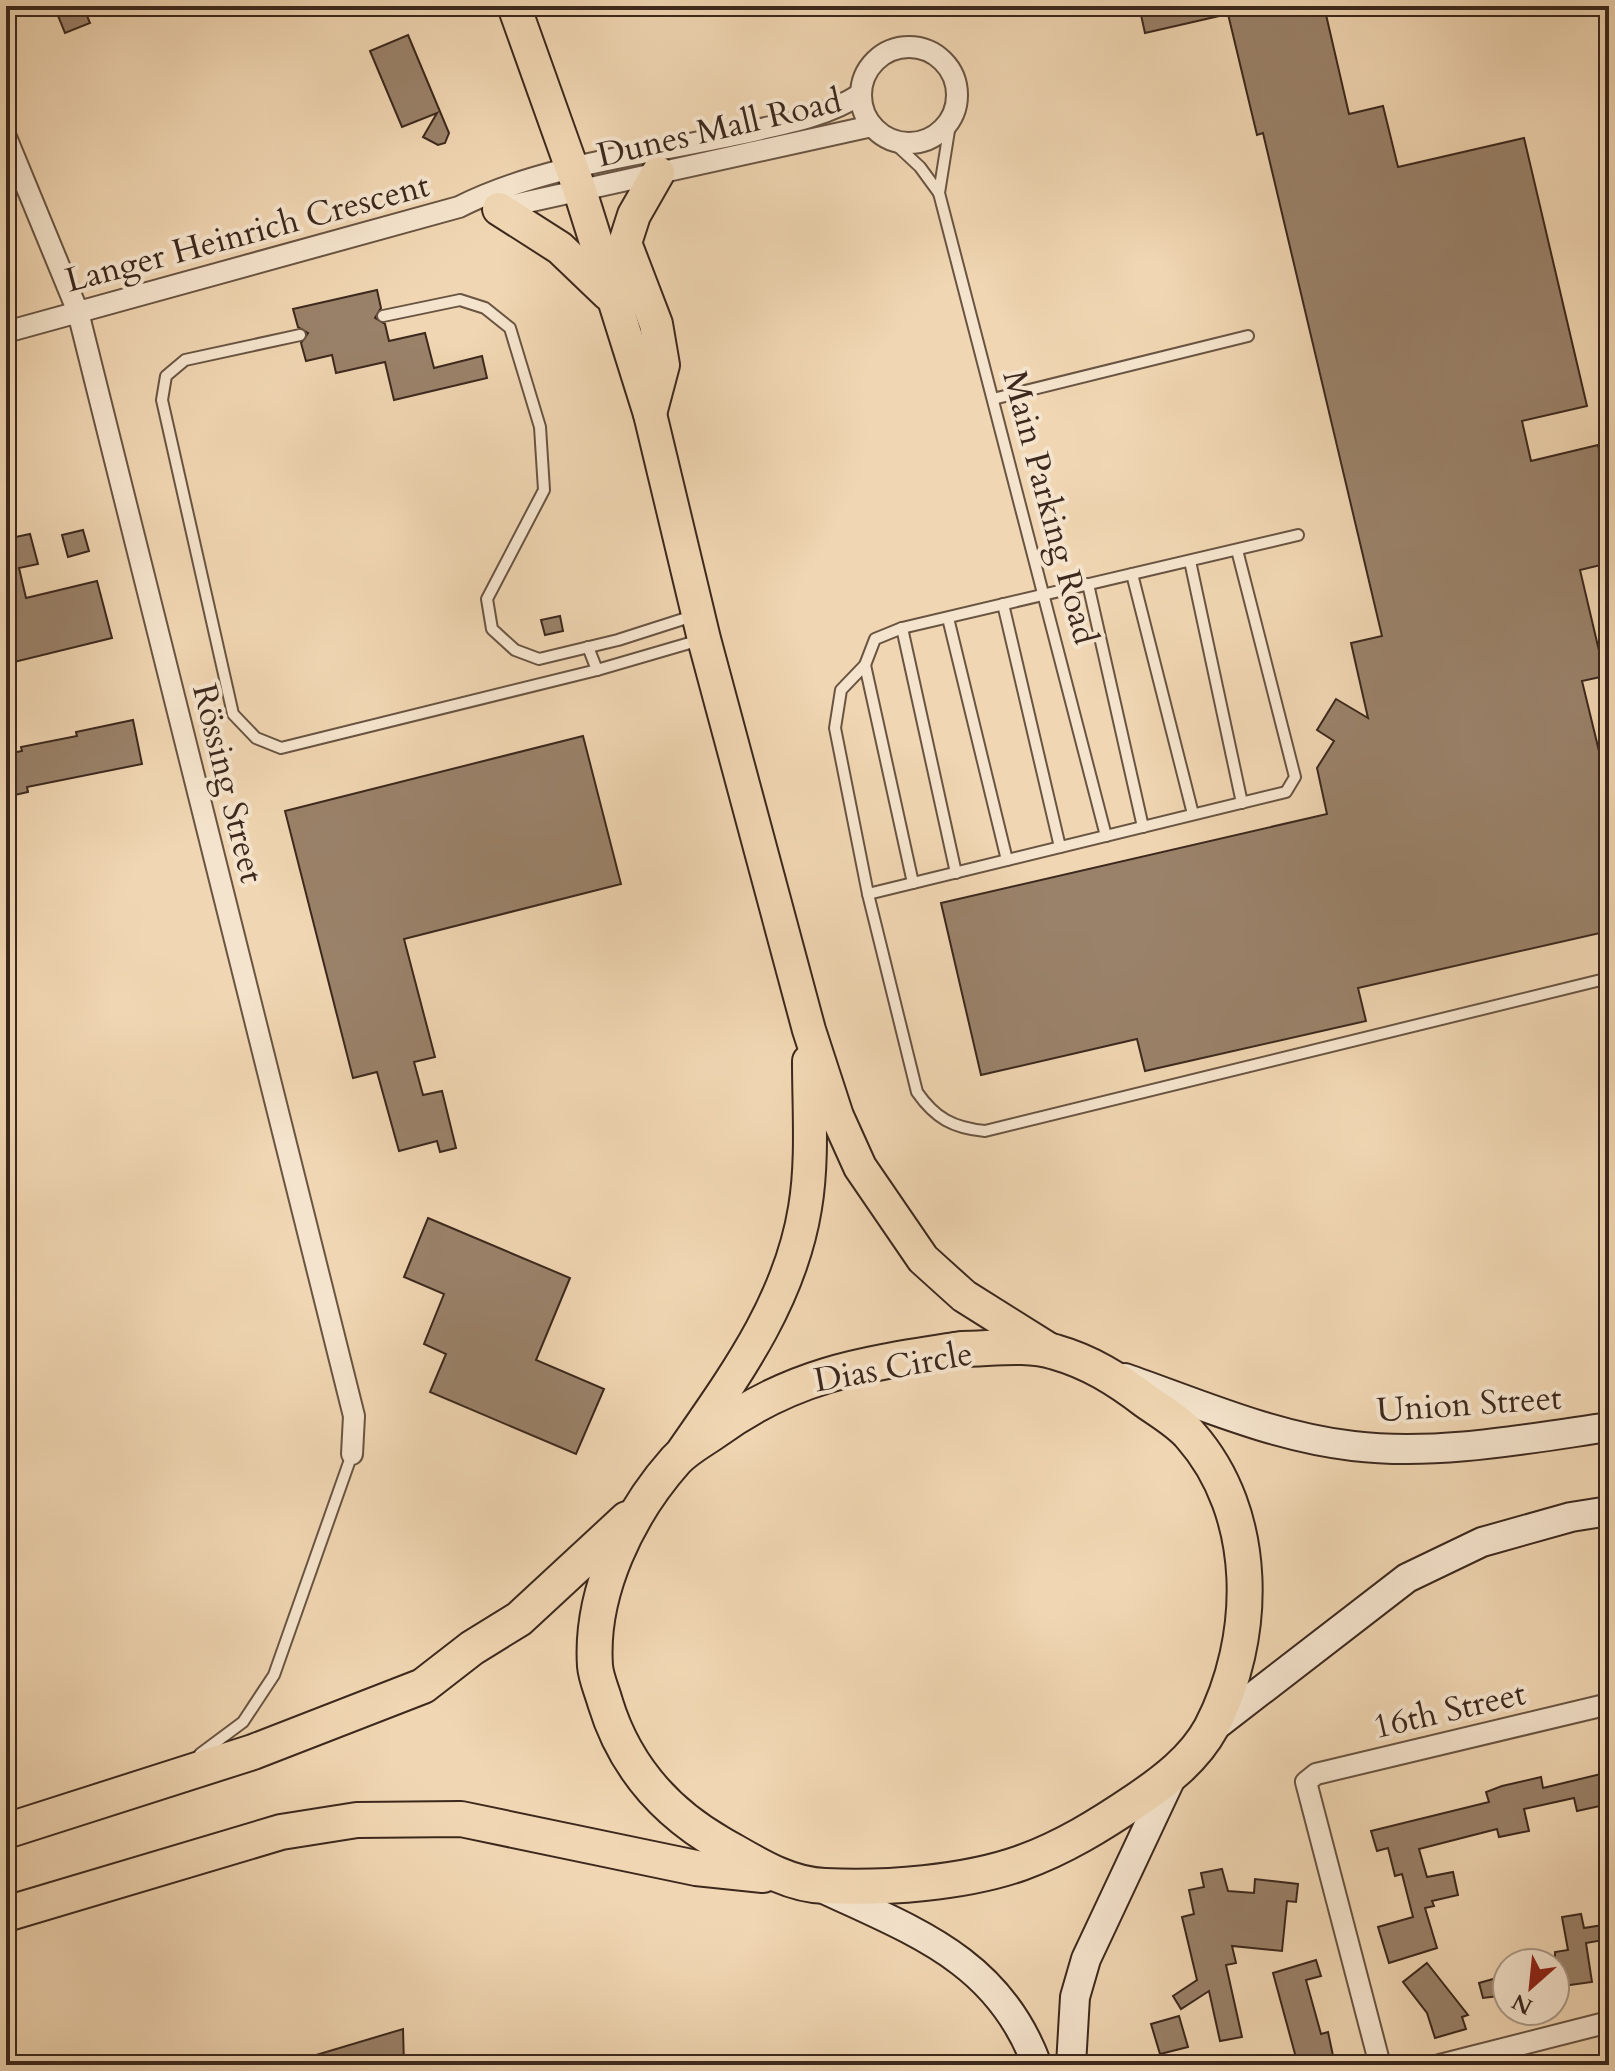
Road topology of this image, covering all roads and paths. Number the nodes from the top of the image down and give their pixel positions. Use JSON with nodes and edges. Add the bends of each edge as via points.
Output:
{"nodes":[{"id":1,"x":514,"y":6,"type":"edge"},
{"id":2,"x":861,"y":94,"type":"junction"},
{"id":3,"x":951,"y":118,"type":"junction"},
{"id":4,"x":872,"y":126,"type":"junction"},
{"id":5,"x":6,"y":137,"type":"edge"},
{"id":6,"x":891,"y":140,"type":"junction"},
{"id":7,"x":658,"y":173,"type":"junction"},
{"id":8,"x":577,"y":180,"type":"junction"},
{"id":9,"x":939,"y":193,"type":"junction"},
{"id":10,"x":459,"y":207,"type":"junction"},
{"id":11,"x":499,"y":209,"type":"junction"},
{"id":12,"x":613,"y":299,"type":"junction"},
{"id":13,"x":78,"y":312,"type":"junction"},
{"id":14,"x":383,"y":316,"type":"dead end"},
{"id":15,"x":6,"y":332,"type":"edge"},
{"id":16,"x":300,"y":335,"type":"dead end"},
{"id":17,"x":1248,"y":336,"type":"dead end"},
{"id":18,"x":993,"y":399,"type":"junction"},
{"id":19,"x":650,"y":414,"type":"junction"},
{"id":20,"x":1298,"y":535,"type":"dead end"},
{"id":21,"x":1237,"y":550,"type":"junction"},
{"id":22,"x":1190,"y":561,"type":"junction"},
{"id":23,"x":1132,"y":574,"type":"junction"},
{"id":24,"x":1088,"y":584,"type":"junction"},
{"id":25,"x":1045,"y":594,"type":"junction"},
{"id":26,"x":1003,"y":604,"type":"junction"},
{"id":27,"x":948,"y":618,"type":"junction"},
{"id":28,"x":701,"y":626,"type":"junction"},
{"id":29,"x":902,"y":628,"type":"junction"},
{"id":30,"x":588,"y":647,"type":"junction"},
{"id":31,"x":865,"y":665,"type":"junction"},
{"id":32,"x":597,"y":670,"type":"junction"},
{"id":33,"x":1242,"y":803,"type":"junction"},
{"id":34,"x":1193,"y":814,"type":"junction"},
{"id":35,"x":1143,"y":827,"type":"junction"},
{"id":36,"x":1106,"y":836,"type":"junction"},
{"id":37,"x":1060,"y":847,"type":"junction"},
{"id":38,"x":1007,"y":860,"type":"junction"},
{"id":39,"x":956,"y":873,"type":"junction"},
{"id":40,"x":913,"y":883,"type":"junction"},
{"id":41,"x":868,"y":894,"type":"junction"},
{"id":42,"x":1609,"y":978,"type":"edge"},
{"id":43,"x":809,"y":1030,"type":"junction"},
{"id":44,"x":1050,"y":1350,"type":"junction"},
{"id":45,"x":1105,"y":1371,"type":"junction"},
{"id":46,"x":1609,"y":1427,"type":"edge"},
{"id":47,"x":352,"y":1454,"type":"joint"},
{"id":48,"x":679,"y":1457,"type":"junction"},
{"id":49,"x":644,"y":1503,"type":"junction"},
{"id":50,"x":1609,"y":1511,"type":"edge"},
{"id":51,"x":1609,"y":1704,"type":"edge"},
{"id":52,"x":1210,"y":1730,"type":"junction"},
{"id":53,"x":1172,"y":1776,"type":"junction"},
{"id":54,"x":147,"y":1786,"type":"junction"},
{"id":55,"x":6,"y":1831,"type":"edge"},
{"id":56,"x":780,"y":1876,"type":"junction"},
{"id":57,"x":819,"y":1886,"type":"junction"},
{"id":58,"x":6,"y":1914,"type":"edge"},
{"id":59,"x":1609,"y":2022,"type":"edge"},
{"id":60,"x":1037,"y":2065,"type":"edge"},
{"id":61,"x":1071,"y":2065,"type":"edge"},
{"id":62,"x":1380,"y":2065,"type":"edge"},
{"id":63,"x":1440,"y":2065,"type":"edge"}],
"edges":[{"from":1,"to":8,"type":"main road"},
{"from":2,"to":3,"type":"street","via":[[867,72],[883,55],[904,47],[927,51],[946,64],[956,85]]},
{"from":2,"to":4,"type":"street"},
{"from":2,"to":8,"type":"street","name":"Dunes Mall Road","via":[[816,117]]},
{"from":3,"to":6,"type":"street","via":[[925,141]]},
{"from":3,"to":9,"type":"lane","name":"Main Parking Road"},
{"from":4,"to":6,"type":"street"},
{"from":4,"to":7,"type":"street","name":"Dunes Mall Road"},
{"from":5,"to":13,"type":"street","name":"Rössing Street"},
{"from":6,"to":9,"type":"lane","name":"Main Parking Road"},
{"from":7,"to":8,"type":"street","name":"Dunes Mall Road"},
{"from":7,"to":19,"type":"main road","via":[[625,243],[656,324],[663,365]]},
{"from":8,"to":10,"type":"street","name":"Langer Heinrich Crescent","via":[[497,189]]},
{"from":8,"to":11,"type":"street","name":"Langer Heinrich Crescent"},
{"from":8,"to":12,"type":"main road"},
{"from":9,"to":18,"type":"lane","name":"Main Parking Road"},
{"from":10,"to":11,"type":"street","name":"Langer Heinrich Crescent"},
{"from":10,"to":13,"type":"street","name":"Langer Heinrich Crescent"},
{"from":11,"to":12,"type":"main road","via":[[560,248]]},
{"from":12,"to":19,"type":"main road"},
{"from":13,"to":15,"type":"street","name":"Langer Heinrich Crescent"},
{"from":13,"to":47,"type":"street","name":"Rössing Street","via":[[354,1416]]},
{"from":14,"to":30,"type":"lane","via":[[460,300],[485,308],[510,328],[540,427],[544,490],[487,599],[492,629],[515,650],[539,659]]},
{"from":16,"to":32,"type":"lane","via":[[185,360],[166,376],[162,400],[233,714],[256,738],[281,748]]},
{"from":17,"to":18,"type":"lane"},
{"from":18,"to":25,"type":"lane","name":"Main Parking Road"},
{"from":19,"to":28,"type":"main road"},
{"from":20,"to":21,"type":"lane"},
{"from":21,"to":22,"type":"lane"},
{"from":21,"to":33,"type":"lane","via":[[1295,777],[1286,792]]},
{"from":22,"to":23,"type":"lane"},
{"from":22,"to":33,"type":"lane"},
{"from":23,"to":24,"type":"lane"},
{"from":23,"to":34,"type":"lane"},
{"from":24,"to":25,"type":"lane"},
{"from":24,"to":35,"type":"lane"},
{"from":25,"to":26,"type":"lane"},
{"from":25,"to":36,"type":"lane","name":"Main Parking Road"},
{"from":26,"to":27,"type":"lane"},
{"from":26,"to":37,"type":"lane"},
{"from":27,"to":29,"type":"lane"},
{"from":27,"to":38,"type":"lane"},
{"from":28,"to":30,"type":"lane"},
{"from":28,"to":32,"type":"lane"},
{"from":28,"to":43,"type":"main road"},
{"from":29,"to":31,"type":"lane","via":[[875,639]]},
{"from":29,"to":39,"type":"lane"},
{"from":30,"to":32,"type":"lane"},
{"from":31,"to":40,"type":"lane"},
{"from":31,"to":41,"type":"lane","via":[[841,690],[835,728]]},
{"from":33,"to":34,"type":"lane"},
{"from":34,"to":35,"type":"lane"},
{"from":35,"to":36,"type":"lane"},
{"from":36,"to":37,"type":"lane"},
{"from":37,"to":38,"type":"lane"},
{"from":38,"to":39,"type":"lane"},
{"from":39,"to":40,"type":"lane"},
{"from":40,"to":41,"type":"lane"},
{"from":41,"to":42,"type":"lane","via":[[917,1092],[945,1122],[965,1129],[1005,1127]]},
{"from":43,"to":44,"type":"main road","via":[[860,1167],[903,1234],[964,1296]]},
{"from":43,"to":48,"type":"main road","via":[[805,1207],[791,1268],[752,1352]]},
{"from":44,"to":45,"type":"highway","name":"Dias Circle"},
{"from":44,"to":48,"type":"highway","name":"Dias Circle","via":[[961,1349],[849,1367],[787,1387]]},
{"from":45,"to":46,"type":"main road","name":"Union Street","via":[[1278,1432],[1353,1446],[1418,1450]]},
{"from":45,"to":52,"type":"highway","name":"Dias Circle","via":[[1189,1432],[1235,1509],[1244,1626]]},
{"from":47,"to":54,"type":"lane","via":[[263,1696],[218,1743]]},
{"from":48,"to":49,"type":"highway","name":"Dias Circle"},
{"from":49,"to":54,"type":"highway","via":[[519,1619],[423,1686],[253,1752]]},
{"from":49,"to":56,"type":"highway","name":"Dias Circle","via":[[600,1597],[595,1669],[615,1735],[652,1791],[685,1824]]},
{"from":50,"to":52,"type":"main road","via":[[1482,1542],[1407,1578]]},
{"from":51,"to":62,"type":"street","name":"16th Street","via":[[1316,1774],[1306,1782]]},
{"from":52,"to":53,"type":"highway","name":"Dias Circle"},
{"from":53,"to":57,"type":"highway","name":"Dias Circle","via":[[1086,1834],[1019,1864],[873,1886]]},
{"from":53,"to":61,"type":"main road","via":[[1086,1959],[1075,1997]]},
{"from":54,"to":55,"type":"highway"},
{"from":56,"to":57,"type":"highway","name":"Dias Circle"},
{"from":56,"to":58,"type":"highway","via":[[696,1868],[461,1819],[357,1820],[281,1832]]},
{"from":57,"to":60,"type":"main road","via":[[937,1942],[967,1962],[1018,2023]]},
{"from":59,"to":63,"type":"street"}]}
